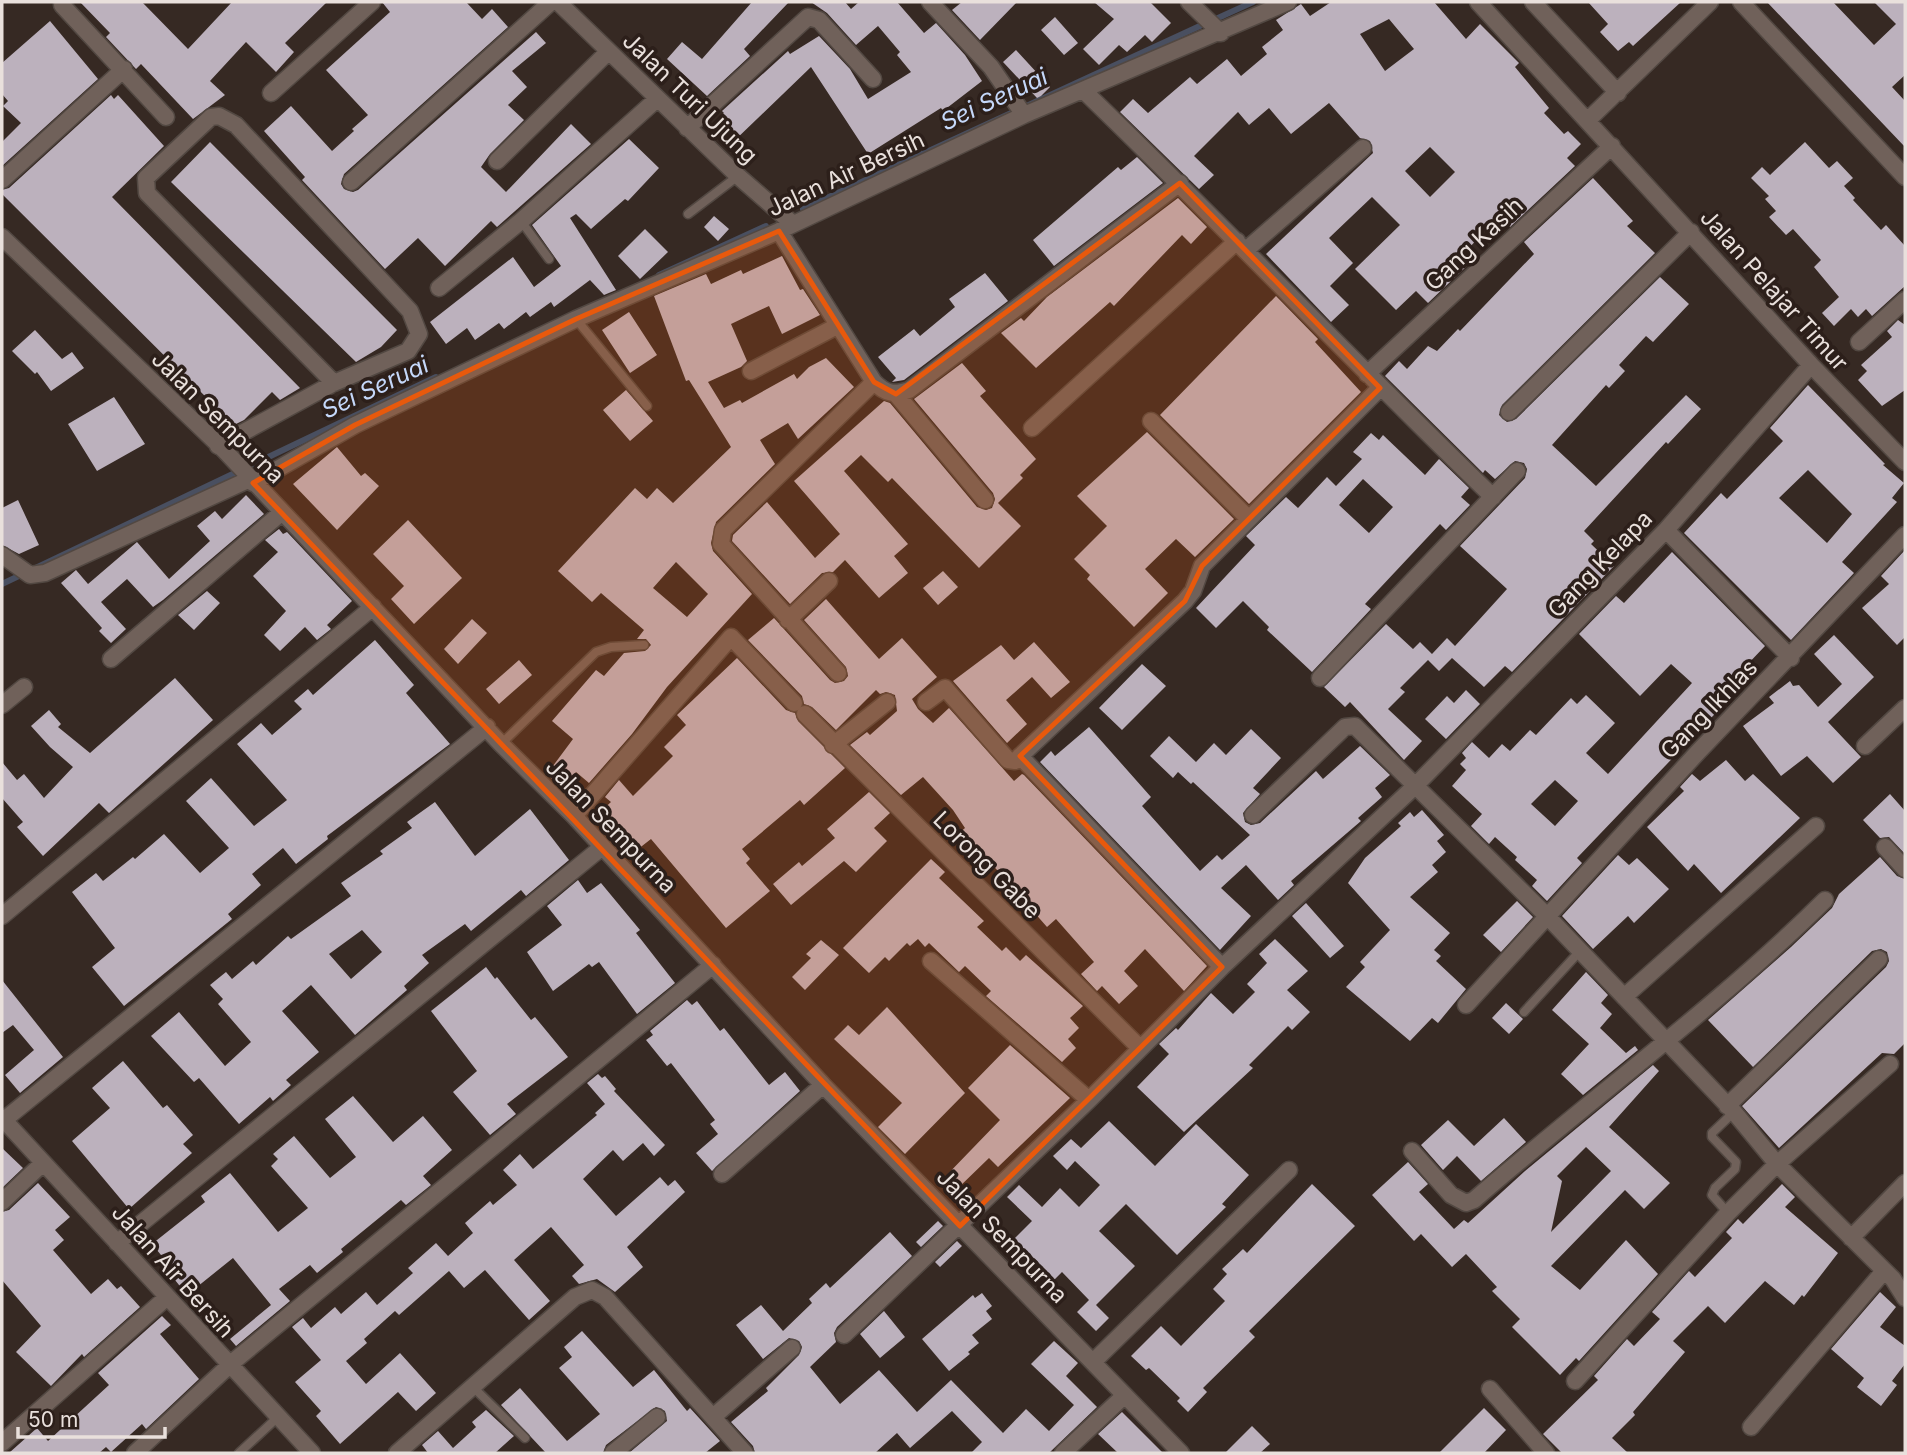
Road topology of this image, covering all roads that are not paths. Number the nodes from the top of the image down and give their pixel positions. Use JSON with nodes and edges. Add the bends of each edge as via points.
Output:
{"nodes":[{"id":1,"x":372,"y":2,"type":"edge"},
{"id":2,"x":551,"y":2,"type":"edge"},
{"id":3,"x":558,"y":2,"type":"edge"},
{"id":4,"x":930,"y":2,"type":"edge"},
{"id":5,"x":1189,"y":2,"type":"edge"},
{"id":6,"x":1288,"y":2,"type":"edge"},
{"id":7,"x":1478,"y":2,"type":"edge"},
{"id":8,"x":1533,"y":2,"type":"edge"},
{"id":9,"x":1710,"y":2,"type":"edge"},
{"id":10,"x":1741,"y":2,"type":"edge"},
{"id":11,"x":62,"y":5,"type":"dead end"},
{"id":12,"x":1221,"y":33,"type":"junction"},
{"id":13,"x":608,"y":52,"type":"junction"},
{"id":14,"x":124,"y":69,"type":"junction"},
{"id":15,"x":873,"y":79,"type":"dead end"},
{"id":16,"x":1085,"y":92,"type":"junction"},
{"id":17,"x":271,"y":93,"type":"dead end"},
{"id":18,"x":1618,"y":93,"type":"junction"},
{"id":19,"x":657,"y":99,"type":"junction"},
{"id":20,"x":1021,"y":110,"type":"junction"},
{"id":21,"x":166,"y":117,"type":"dead end"},
{"id":22,"x":1587,"y":121,"type":"junction"},
{"id":23,"x":687,"y":128,"type":"junction"},
{"id":24,"x":1612,"y":146,"type":"junction"},
{"id":25,"x":1363,"y":148,"type":"dead end"},
{"id":26,"x":497,"y":161,"type":"dead end"},
{"id":27,"x":738,"y":176,"type":"junction"},
{"id":28,"x":1905,"y":177,"type":"edge"},
{"id":29,"x":2,"y":180,"type":"edge"},
{"id":30,"x":351,"y":182,"type":"dead end"},
{"id":31,"x":1180,"y":183,"type":"junction"},
{"id":32,"x":688,"y":214,"type":"dead end"},
{"id":33,"x":521,"y":221,"type":"junction"},
{"id":34,"x":786,"y":227,"type":"junction"},
{"id":35,"x":1690,"y":232,"type":"junction"},
{"id":36,"x":2,"y":237,"type":"edge"},
{"id":37,"x":1241,"y":246,"type":"junction"},
{"id":38,"x":549,"y":259,"type":"dead end"},
{"id":39,"x":439,"y":288,"type":"dead end"},
{"id":40,"x":1905,"y":300,"type":"edge"},
{"id":41,"x":576,"y":319,"type":"junction"},
{"id":42,"x":837,"y":326,"type":"junction"},
{"id":43,"x":1859,"y":342,"type":"dead end"},
{"id":44,"x":1811,"y":365,"type":"junction"},
{"id":45,"x":751,"y":371,"type":"dead end"},
{"id":46,"x":1367,"y":374,"type":"junction"},
{"id":47,"x":334,"y":383,"type":"junction"},
{"id":48,"x":877,"y":385,"type":"junction"},
{"id":49,"x":1380,"y":388,"type":"junction"},
{"id":50,"x":896,"y":394,"type":"junction"},
{"id":51,"x":647,"y":406,"type":"dead end"},
{"id":52,"x":1509,"y":412,"type":"dead end"},
{"id":53,"x":1151,"y":421,"type":"dead end"},
{"id":54,"x":1031,"y":428,"type":"dead end"},
{"id":55,"x":222,"y":449,"type":"junction"},
{"id":56,"x":1905,"y":462,"type":"edge"},
{"id":57,"x":1517,"y":471,"type":"dead end"},
{"id":58,"x":259,"y":476,"type":"junction"},
{"id":59,"x":1493,"y":497,"type":"junction"},
{"id":60,"x":985,"y":500,"type":"dead end"},
{"id":61,"x":281,"y":513,"type":"junction"},
{"id":62,"x":1249,"y":519,"type":"junction"},
{"id":63,"x":1666,"y":530,"type":"junction"},
{"id":64,"x":1905,"y":535,"type":"edge"},
{"id":65,"x":7,"y":561,"type":"edge"},
{"id":66,"x":829,"y":581,"type":"dead end"},
{"id":67,"x":373,"y":607,"type":"junction"},
{"id":68,"x":788,"y":620,"type":"junction"},
{"id":69,"x":644,"y":645,"type":"dead end"},
{"id":70,"x":1791,"y":658,"type":"junction"},
{"id":71,"x":111,"y":659,"type":"dead end"},
{"id":72,"x":838,"y":673,"type":"dead end"},
{"id":73,"x":1320,"y":678,"type":"dead end"},
{"id":74,"x":24,"y":687,"type":"dead end"},
{"id":75,"x":887,"y":702,"type":"dead end"},
{"id":76,"x":926,"y":702,"type":"dead end"},
{"id":77,"x":2,"y":705,"type":"edge"},
{"id":78,"x":1905,"y":708,"type":"edge"},
{"id":79,"x":487,"y":727,"type":"junction"},
{"id":80,"x":501,"y":744,"type":"junction"},
{"id":81,"x":833,"y":745,"type":"junction"},
{"id":82,"x":1865,"y":746,"type":"dead end"},
{"id":83,"x":1020,"y":756,"type":"junction"},
{"id":84,"x":1414,"y":787,"type":"junction"},
{"id":85,"x":1253,"y":815,"type":"dead end"},
{"id":86,"x":574,"y":816,"type":"junction"},
{"id":87,"x":1816,"y":826,"type":"dead end"},
{"id":88,"x":1885,"y":847,"type":"dead end"},
{"id":89,"x":601,"y":848,"type":"junction"},
{"id":90,"x":1905,"y":869,"type":"edge"},
{"id":91,"x":1825,"y":900,"type":"dead end"},
{"id":92,"x":2,"y":916,"type":"edge"},
{"id":93,"x":1548,"y":917,"type":"junction"},
{"id":94,"x":1580,"y":951,"type":"junction"},
{"id":95,"x":1879,"y":959,"type":"dead end"},
{"id":96,"x":931,"y":961,"type":"dead end"},
{"id":97,"x":713,"y":965,"type":"junction"},
{"id":98,"x":1222,"y":967,"type":"junction"},
{"id":99,"x":1624,"y":997,"type":"junction"},
{"id":100,"x":1466,"y":1005,"type":"dead end"},
{"id":101,"x":1524,"y":1012,"type":"dead end"},
{"id":102,"x":1665,"y":1041,"type":"junction"},
{"id":103,"x":1139,"y":1047,"type":"junction"},
{"id":104,"x":1890,"y":1064,"type":"dead end"},
{"id":105,"x":823,"y":1085,"type":"junction"},
{"id":106,"x":1089,"y":1100,"type":"junction"},
{"id":107,"x":1730,"y":1109,"type":"junction"},
{"id":108,"x":3,"y":1119,"type":"edge"},
{"id":109,"x":1412,"y":1151,"type":"dead end"},
{"id":110,"x":43,"y":1163,"type":"junction"},
{"id":111,"x":1777,"y":1164,"type":"junction"},
{"id":112,"x":1289,"y":1171,"type":"dead end"},
{"id":113,"x":722,"y":1174,"type":"dead end"},
{"id":114,"x":1905,"y":1183,"type":"edge"},
{"id":115,"x":2,"y":1202,"type":"edge"},
{"id":116,"x":1728,"y":1213,"type":"junction"},
{"id":117,"x":960,"y":1226,"type":"junction"},
{"id":118,"x":1851,"y":1238,"type":"junction"},
{"id":119,"x":117,"y":1243,"type":"junction"},
{"id":120,"x":1884,"y":1271,"type":"junction"},
{"id":121,"x":1903,"y":1290,"type":"edge"},
{"id":122,"x":166,"y":1298,"type":"junction"},
{"id":123,"x":844,"y":1335,"type":"dead end"},
{"id":124,"x":792,"y":1348,"type":"dead end"},
{"id":125,"x":1093,"y":1362,"type":"junction"},
{"id":126,"x":229,"y":1366,"type":"junction"},
{"id":127,"x":1574,"y":1381,"type":"dead end"},
{"id":128,"x":474,"y":1388,"type":"junction"},
{"id":129,"x":1490,"y":1389,"type":"dead end"},
{"id":130,"x":1124,"y":1396,"type":"junction"},
{"id":131,"x":278,"y":1417,"type":"junction"},
{"id":132,"x":657,"y":1417,"type":"dead end"},
{"id":133,"x":713,"y":1417,"type":"junction"},
{"id":134,"x":1751,"y":1427,"type":"dead end"},
{"id":135,"x":525,"y":1438,"type":"dead end"},
{"id":136,"x":2,"y":1443,"type":"edge"},
{"id":137,"x":135,"y":1453,"type":"edge"},
{"id":138,"x":239,"y":1453,"type":"edge"},
{"id":139,"x":312,"y":1453,"type":"edge"},
{"id":140,"x":397,"y":1453,"type":"edge"},
{"id":141,"x":613,"y":1453,"type":"edge"},
{"id":142,"x":745,"y":1453,"type":"edge"},
{"id":143,"x":1063,"y":1453,"type":"edge"},
{"id":144,"x":1181,"y":1453,"type":"edge"},
{"id":145,"x":1546,"y":1453,"type":"edge"}],
"edges":[{"from":1,"to":17,"type":"street"},
{"from":2,"to":30,"type":"street"},
{"from":3,"to":13,"type":"street","name":"Jalan Turi Ujung"},
{"from":4,"to":20,"type":"street","via":[[991,67]]},
{"from":5,"to":12,"type":"street"},
{"from":6,"to":12,"type":"street","name":"Jalan Air Bersih"},
{"from":7,"to":22,"type":"street"},
{"from":8,"to":18,"type":"street"},
{"from":9,"to":18,"type":"street"},
{"from":10,"to":28,"type":"street"},
{"from":11,"to":14,"type":"street"},
{"from":12,"to":16,"type":"street","name":"Jalan Air Bersih"},
{"from":13,"to":19,"type":"street","name":"Jalan Turi Ujung"},
{"from":13,"to":26,"type":"street"},
{"from":14,"to":21,"type":"street"},
{"from":14,"to":29,"type":"street"},
{"from":15,"to":23,"type":"street","via":[[819,20],[808,17]]},
{"from":16,"to":20,"type":"street","name":"Jalan Air Bersih"},
{"from":16,"to":31,"type":"street"},
{"from":18,"to":22,"type":"street"},
{"from":19,"to":23,"type":"street","name":"Jalan Turi Ujung"},
{"from":19,"to":33,"type":"street"},
{"from":20,"to":34,"type":"street","name":"Jalan Air Bersih"},
{"from":22,"to":24,"type":"street"},
{"from":23,"to":27,"type":"street","name":"Jalan Turi Ujung"},
{"from":24,"to":35,"type":"street","name":"Jalan Pelajar Timur"},
{"from":24,"to":46,"type":"street","name":"Gang Kasih"},
{"from":25,"to":37,"type":"street"},
{"from":27,"to":32,"type":"lane"},
{"from":27,"to":34,"type":"street","name":"Jalan Turi Ujung"},
{"from":31,"to":37,"type":"street"},
{"from":31,"to":50,"type":"street","via":[[909,390]]},
{"from":33,"to":38,"type":"lane"},
{"from":33,"to":39,"type":"street"},
{"from":34,"to":41,"type":"street","name":"Jalan Air Bersih"},
{"from":34,"to":42,"type":"street","name":"Jalan Turi Ujung"},
{"from":35,"to":44,"type":"street","name":"Jalan Pelajar Timur"},
{"from":35,"to":52,"type":"street"},
{"from":36,"to":55,"type":"street","name":"Jalan Sempurna"},
{"from":37,"to":46,"type":"street"},
{"from":37,"to":54,"type":"street"},
{"from":40,"to":43,"type":"street"},
{"from":41,"to":51,"type":"lane"},
{"from":41,"to":58,"type":"street","name":"Jalan Air Bersih"},
{"from":42,"to":45,"type":"street"},
{"from":42,"to":48,"type":"street","name":"Jalan Turi Ujung"},
{"from":44,"to":56,"type":"street","name":"Jalan Pelajar Timur"},
{"from":44,"to":63,"type":"street","name":"Gang Kelapa"},
{"from":46,"to":49,"type":"street"},
{"from":47,"to":47,"type":"street","via":[[148,194],[146,178],[211,117],[236,125],[410,311],[417,324],[419,334],[408,351]]},
{"from":47,"to":55,"type":"street"},
{"from":48,"to":50,"type":"street"},
{"from":48,"to":68,"type":"street","via":[[723,530],[721,544]]},
{"from":49,"to":59,"type":"street"},
{"from":49,"to":62,"type":"street"},
{"from":50,"to":60,"type":"street"},
{"from":53,"to":62,"type":"street"},
{"from":55,"to":58,"type":"street","name":"Jalan Sempurna"},
{"from":57,"to":59,"type":"street"},
{"from":58,"to":61,"type":"street","name":"Jalan Sempurna"},
{"from":58,"to":65,"type":"street","name":"Jalan Air Bersih","via":[[45,573],[30,575]]},
{"from":59,"to":73,"type":"street"},
{"from":61,"to":67,"type":"street","name":"Jalan Sempurna"},
{"from":61,"to":71,"type":"street"},
{"from":62,"to":83,"type":"street","via":[[1202,566],[1185,601]]},
{"from":63,"to":70,"type":"street"},
{"from":63,"to":84,"type":"street","name":"Gang Kelapa"},
{"from":64,"to":70,"type":"street","name":"Gang Ikhlas"},
{"from":66,"to":68,"type":"street"},
{"from":67,"to":79,"type":"street","name":"Jalan Sempurna"},
{"from":67,"to":92,"type":"street"},
{"from":68,"to":72,"type":"street"},
{"from":69,"to":80,"type":"lane","via":[[596,652]]},
{"from":70,"to":93,"type":"street","name":"Gang Ikhlas","via":[[1698,752]]},
{"from":74,"to":77,"type":"street"},
{"from":75,"to":81,"type":"street"},
{"from":76,"to":83,"type":"street","via":[[945,688],[1009,760]]},
{"from":78,"to":82,"type":"street"},
{"from":79,"to":80,"type":"street","name":"Jalan Sempurna"},
{"from":79,"to":108,"type":"street"},
{"from":80,"to":86,"type":"street","name":"Jalan Sempurna"},
{"from":81,"to":86,"type":"street","name":"Lorong Gabe","via":[[731,637]]},
{"from":81,"to":103,"type":"street","name":"Lorong Gabe"},
{"from":83,"to":98,"type":"street"},
{"from":84,"to":85,"type":"street","via":[[1350,724]]},
{"from":84,"to":93,"type":"street"},
{"from":84,"to":98,"type":"street","name":"Gang Kelapa"},
{"from":86,"to":89,"type":"street","name":"Jalan Sempurna"},
{"from":87,"to":99,"type":"street"},
{"from":88,"to":90,"type":"street"},
{"from":89,"to":97,"type":"street","name":"Jalan Sempurna"},
{"from":89,"to":119,"type":"street"},
{"from":91,"to":102,"type":"street"},
{"from":93,"to":94,"type":"street"},
{"from":93,"to":100,"type":"street","name":"Gang Ikhlas"},
{"from":94,"to":99,"type":"street"},
{"from":94,"to":101,"type":"lane"},
{"from":95,"to":107,"type":"street"},
{"from":96,"to":106,"type":"street"},
{"from":97,"to":105,"type":"street","name":"Jalan Sempurna"},
{"from":97,"to":126,"type":"street"},
{"from":98,"to":103,"type":"street","name":"Gang Kelapa"},
{"from":99,"to":102,"type":"street"},
{"from":102,"to":107,"type":"street"},
{"from":102,"to":109,"type":"street","via":[[1474,1200],[1466,1203],[1451,1195]]},
{"from":103,"to":106,"type":"street","name":"Gang Kelapa"},
{"from":104,"to":111,"type":"street"},
{"from":105,"to":113,"type":"street"},
{"from":105,"to":117,"type":"street","name":"Jalan Sempurna"},
{"from":106,"to":117,"type":"street","name":"Gang Kelapa"},
{"from":107,"to":111,"type":"street"},
{"from":107,"to":116,"type":"lane","via":[[1712,1133],[1736,1162],[1712,1195]]},
{"from":108,"to":110,"type":"street","name":"Jalan Air Bersih"},
{"from":110,"to":115,"type":"street"},
{"from":110,"to":119,"type":"street","name":"Jalan Air Bersih"},
{"from":111,"to":116,"type":"street"},
{"from":111,"to":118,"type":"street"},
{"from":112,"to":125,"type":"street"},
{"from":114,"to":118,"type":"street"},
{"from":116,"to":127,"type":"street"},
{"from":117,"to":123,"type":"street","name":"Gang Kelapa"},
{"from":117,"to":125,"type":"street","name":"Jalan Sempurna"},
{"from":118,"to":120,"type":"street"},
{"from":119,"to":122,"type":"street","name":"Jalan Air Bersih"},
{"from":120,"to":121,"type":"street"},
{"from":120,"to":134,"type":"street"},
{"from":122,"to":126,"type":"street","name":"Jalan Air Bersih"},
{"from":122,"to":136,"type":"street"},
{"from":124,"to":133,"type":"street"},
{"from":125,"to":130,"type":"street","name":"Jalan Sempurna"},
{"from":126,"to":131,"type":"street","name":"Jalan Air Bersih"},
{"from":126,"to":137,"type":"street"},
{"from":128,"to":133,"type":"street","via":[[575,1297],[592,1290],[605,1297]]},
{"from":128,"to":135,"type":"lane"},
{"from":128,"to":140,"type":"street"},
{"from":129,"to":145,"type":"street"},
{"from":130,"to":143,"type":"street"},
{"from":130,"to":144,"type":"street","name":"Jalan Sempurna"},
{"from":131,"to":138,"type":"lane"},
{"from":131,"to":139,"type":"street","name":"Jalan Air Bersih"},
{"from":132,"to":141,"type":"street"},
{"from":133,"to":142,"type":"street"}]}
